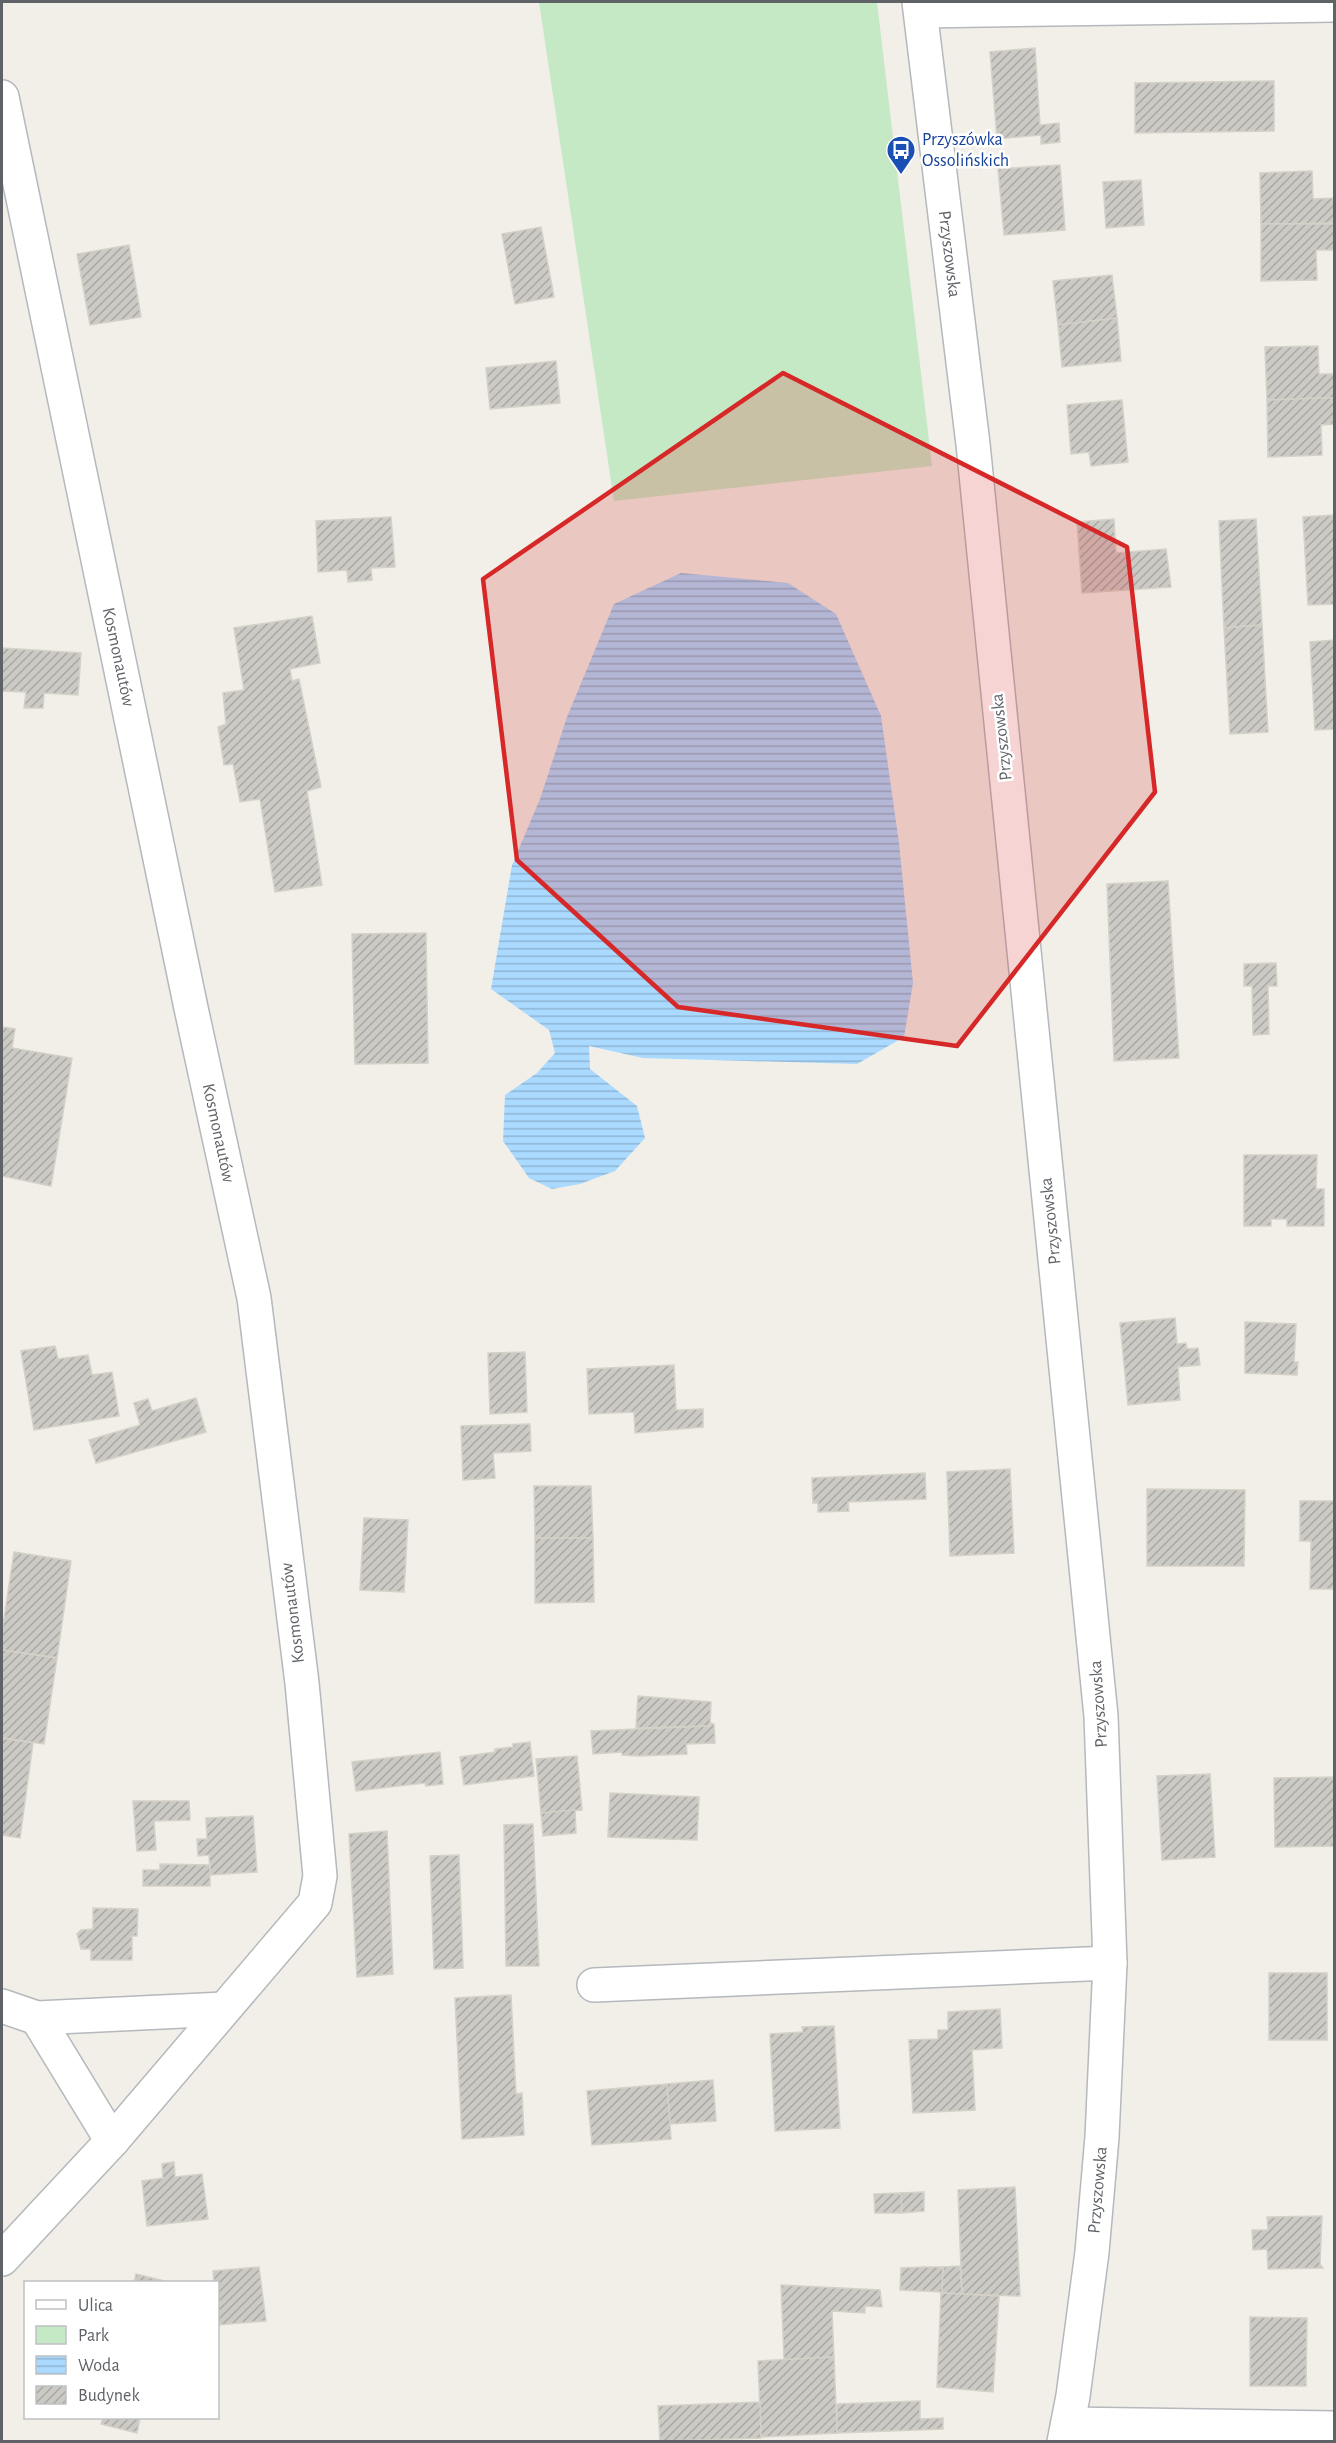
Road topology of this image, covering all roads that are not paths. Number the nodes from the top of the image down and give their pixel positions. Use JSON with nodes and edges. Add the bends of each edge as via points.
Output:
{"nodes":[{"id":1,"x":1335,"y":5,"type":"edge"},
{"id":2,"x":920,"y":6,"type":"edge"},
{"id":3,"x":2,"y":97,"type":"edge"},
{"id":4,"x":14,"y":219,"type":"edge"},
{"id":5,"x":1110,"y":1963,"type":"junction"},
{"id":6,"x":594,"y":1985,"type":"dead end"},
{"id":7,"x":2,"y":2006,"type":"edge"},
{"id":8,"x":224,"y":2009,"type":"junction"},
{"id":9,"x":37,"y":2018,"type":"junction"},
{"id":10,"x":112,"y":2141,"type":"junction"},
{"id":11,"x":2,"y":2259,"type":"edge"},
{"id":12,"x":1335,"y":2428,"type":"edge"},
{"id":13,"x":1066,"y":2433,"type":"edge"}],
"edges":[{"from":1,"to":2,"type":"street"},
{"from":2,"to":5,"type":"street","name":"Przyszowska","via":[[978,488],[1100,1705]]},
{"from":3,"to":4,"type":"street","name":"Kosmonautów"},
{"from":4,"to":8,"type":"street","name":"Kosmonautów","via":[[254,1298],[302,1683],[320,1876],[315,1903]]},
{"from":5,"to":6,"type":"street"},
{"from":5,"to":13,"type":"street","name":"Przyszowska","via":[[1092,2252]]},
{"from":7,"to":9,"type":"street"},
{"from":8,"to":9,"type":"street"},
{"from":8,"to":10,"type":"street","name":"Kosmonautów"},
{"from":9,"to":10,"type":"street"},
{"from":10,"to":11,"type":"street","name":"Kosmonautów"},
{"from":12,"to":13,"type":"street"}]}
